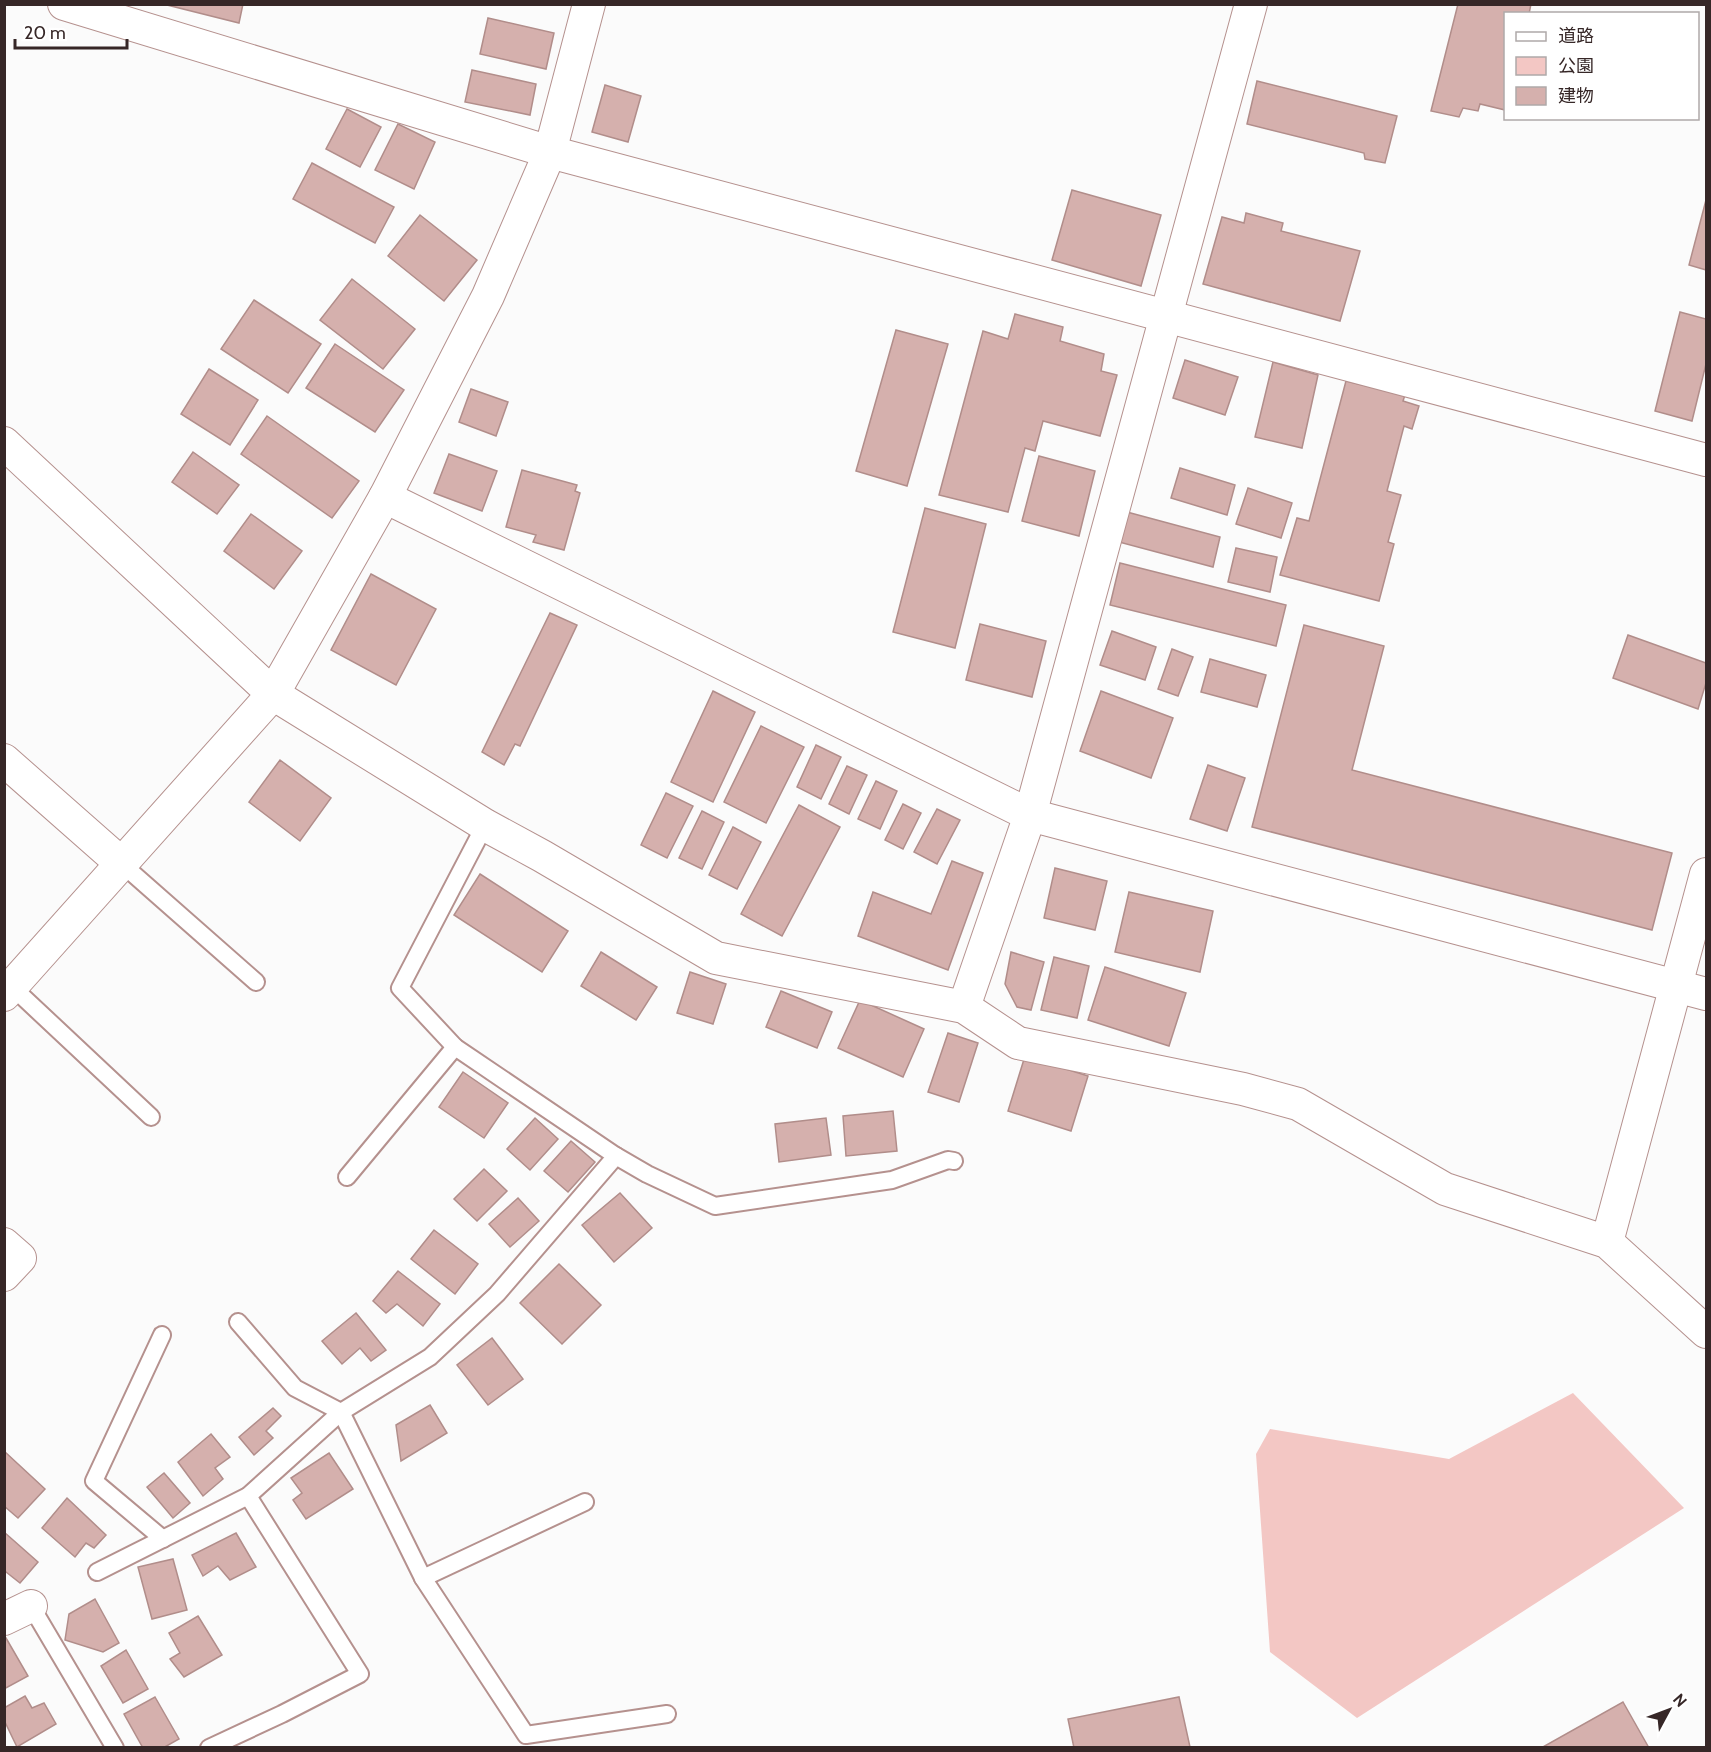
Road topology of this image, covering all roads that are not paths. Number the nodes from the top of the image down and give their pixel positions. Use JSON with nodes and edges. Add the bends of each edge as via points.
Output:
{"nodes":[{"id":1,"x":64,"y":4,"type":"edge"},
{"id":2,"x":589,"y":4,"type":"edge"},
{"id":3,"x":1251,"y":4,"type":"edge"},
{"id":4,"x":550,"y":152,"type":"junction"},
{"id":5,"x":1166,"y":316,"type":"junction"},
{"id":6,"x":4,"y":443,"type":"edge"},
{"id":7,"x":1707,"y":460,"type":"edge"},
{"id":8,"x":384,"y":496,"type":"junction"},
{"id":9,"x":273,"y":694,"type":"junction"},
{"id":10,"x":4,"y":760,"type":"edge"},
{"id":11,"x":1030,"y":815,"type":"junction"},
{"id":12,"x":486,"y":825,"type":"junction"},
{"id":13,"x":122,"y":864,"type":"junction"},
{"id":14,"x":1707,"y":874,"type":"edge"},
{"id":15,"x":256,"y":982,"type":"dead end"},
{"id":16,"x":7,"y":986,"type":"edge"},
{"id":17,"x":1676,"y":986,"type":"junction"},
{"id":18,"x":1707,"y":994,"type":"edge"},
{"id":19,"x":964,"y":1007,"type":"junction"},
{"id":20,"x":455,"y":1047,"type":"junction"},
{"id":21,"x":151,"y":1117,"type":"dead end"},
{"id":22,"x":616,"y":1156,"type":"junction"},
{"id":23,"x":954,"y":1161,"type":"dead end"},
{"id":24,"x":347,"y":1177,"type":"dead end"},
{"id":25,"x":1607,"y":1242,"type":"junction"},
{"id":26,"x":4,"y":1244,"type":"edge"},
{"id":27,"x":4,"y":1275,"type":"edge"},
{"id":28,"x":238,"y":1322,"type":"dead end"},
{"id":29,"x":1707,"y":1332,"type":"edge"},
{"id":30,"x":162,"y":1335,"type":"dead end"},
{"id":31,"x":341,"y":1412,"type":"junction"},
{"id":32,"x":248,"y":1496,"type":"junction"},
{"id":33,"x":585,"y":1502,"type":"dead end"},
{"id":34,"x":163,"y":1539,"type":"junction"},
{"id":35,"x":97,"y":1572,"type":"dead end"},
{"id":36,"x":423,"y":1578,"type":"junction"},
{"id":37,"x":18,"y":1613,"type":"edge"},
{"id":38,"x":668,"y":1714,"type":"dead end"},
{"id":39,"x":115,"y":1748,"type":"edge"},
{"id":40,"x":209,"y":1748,"type":"edge"}],
"edges":[{"from":1,"to":4,"type":"street"},
{"from":2,"to":4,"type":"street"},
{"from":3,"to":5,"type":"street"},
{"from":4,"to":5,"type":"street"},
{"from":4,"to":8,"type":"street","via":[[488,296]]},
{"from":5,"to":7,"type":"street"},
{"from":5,"to":11,"type":"street"},
{"from":6,"to":9,"type":"street"},
{"from":8,"to":9,"type":"street"},
{"from":8,"to":11,"type":"street"},
{"from":9,"to":12,"type":"street"},
{"from":9,"to":13,"type":"street"},
{"from":10,"to":13,"type":"street"},
{"from":11,"to":17,"type":"street"},
{"from":11,"to":19,"type":"street"},
{"from":12,"to":19,"type":"street","via":[[716,958]]},
{"from":12,"to":20,"type":"lane","via":[[400,988]]},
{"from":13,"to":15,"type":"lane"},
{"from":13,"to":16,"type":"street"},
{"from":14,"to":17,"type":"street"},
{"from":16,"to":21,"type":"lane"},
{"from":17,"to":18,"type":"street"},
{"from":17,"to":25,"type":"street"},
{"from":19,"to":25,"type":"street","via":[[1018,1043],[1244,1089],[1298,1104],[1445,1189]]},
{"from":20,"to":22,"type":"lane"},
{"from":20,"to":24,"type":"lane"},
{"from":22,"to":23,"type":"lane","via":[[715,1206],[892,1180]]},
{"from":22,"to":31,"type":"lane","via":[[489,1302],[430,1357]]},
{"from":25,"to":29,"type":"street"},
{"from":26,"to":27,"type":"street","via":[[20,1258]]},
{"from":28,"to":31,"type":"lane","via":[[295,1388]]},
{"from":30,"to":34,"type":"lane","via":[[93,1481]]},
{"from":31,"to":32,"type":"lane"},
{"from":31,"to":36,"type":"lane"},
{"from":32,"to":34,"type":"lane"},
{"from":32,"to":40,"type":"lane","via":[[360,1674]]},
{"from":33,"to":36,"type":"lane"},
{"from":34,"to":35,"type":"lane"},
{"from":36,"to":38,"type":"lane","via":[[526,1735]]},
{"from":37,"to":39,"type":"lane"}]}
